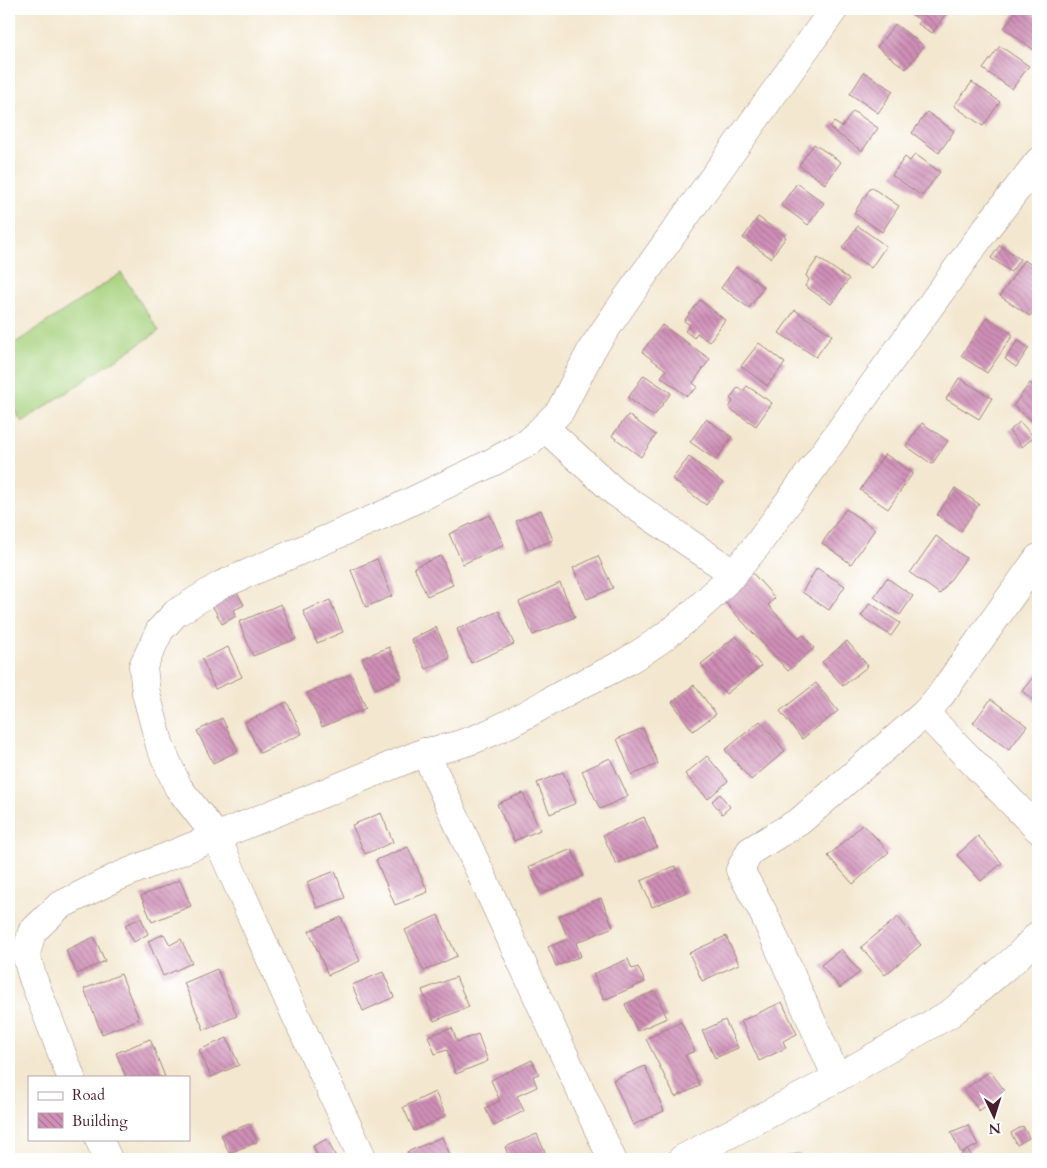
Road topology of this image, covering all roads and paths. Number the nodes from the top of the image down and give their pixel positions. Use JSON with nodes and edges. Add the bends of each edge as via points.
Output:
{"nodes":[{"id":1,"x":834,"y":9,"type":"edge"},
{"id":2,"x":1038,"y":162,"type":"edge"},
{"id":3,"x":544,"y":427,"type":"junction"},
{"id":4,"x":1038,"y":558,"type":"edge"},
{"id":5,"x":734,"y":574,"type":"junction"},
{"id":6,"x":925,"y":713,"type":"junction"},
{"id":7,"x":426,"y":752,"type":"junction"},
{"id":8,"x":1038,"y":829,"type":"edge"},
{"id":9,"x":216,"y":836,"type":"junction"},
{"id":10,"x":1038,"y":936,"type":"edge"},
{"id":11,"x":17,"y":951,"type":"edge"},
{"id":12,"x":71,"y":1076,"type":"edge"},
{"id":13,"x":837,"y":1078,"type":"junction"},
{"id":14,"x":99,"y":1140,"type":"edge"},
{"id":15,"x":108,"y":1159,"type":"edge"},
{"id":16,"x":362,"y":1159,"type":"edge"},
{"id":17,"x":612,"y":1159,"type":"edge"},
{"id":18,"x":682,"y":1159,"type":"edge"}],
"edges":[{"from":1,"to":3,"type":"street","via":[[627,298],[592,349],[560,411]]},
{"from":2,"to":5,"type":"street"},
{"from":3,"to":5,"type":"street","via":[[615,492]]},
{"from":3,"to":9,"type":"street","via":[[529,442],[491,463],[312,547],[221,585],[176,613],[160,630],[143,666],[146,693],[160,746],[178,787]]},
{"from":4,"to":6,"type":"street"},
{"from":5,"to":7,"type":"street","via":[[669,633],[622,664],[499,729],[454,748]]},
{"from":6,"to":8,"type":"street"},
{"from":6,"to":13,"type":"street","via":[[800,821],[750,851],[740,870],[762,910]]},
{"from":7,"to":9,"type":"street"},
{"from":7,"to":17,"type":"street"},
{"from":9,"to":11,"type":"street","via":[[117,877],[59,906]]},
{"from":9,"to":16,"type":"street"},
{"from":10,"to":13,"type":"street","via":[[950,1013]]},
{"from":11,"to":12,"type":"street","via":[[32,976]]},
{"from":13,"to":18,"type":"street"},
{"from":14,"to":15,"type":"street"}]}
